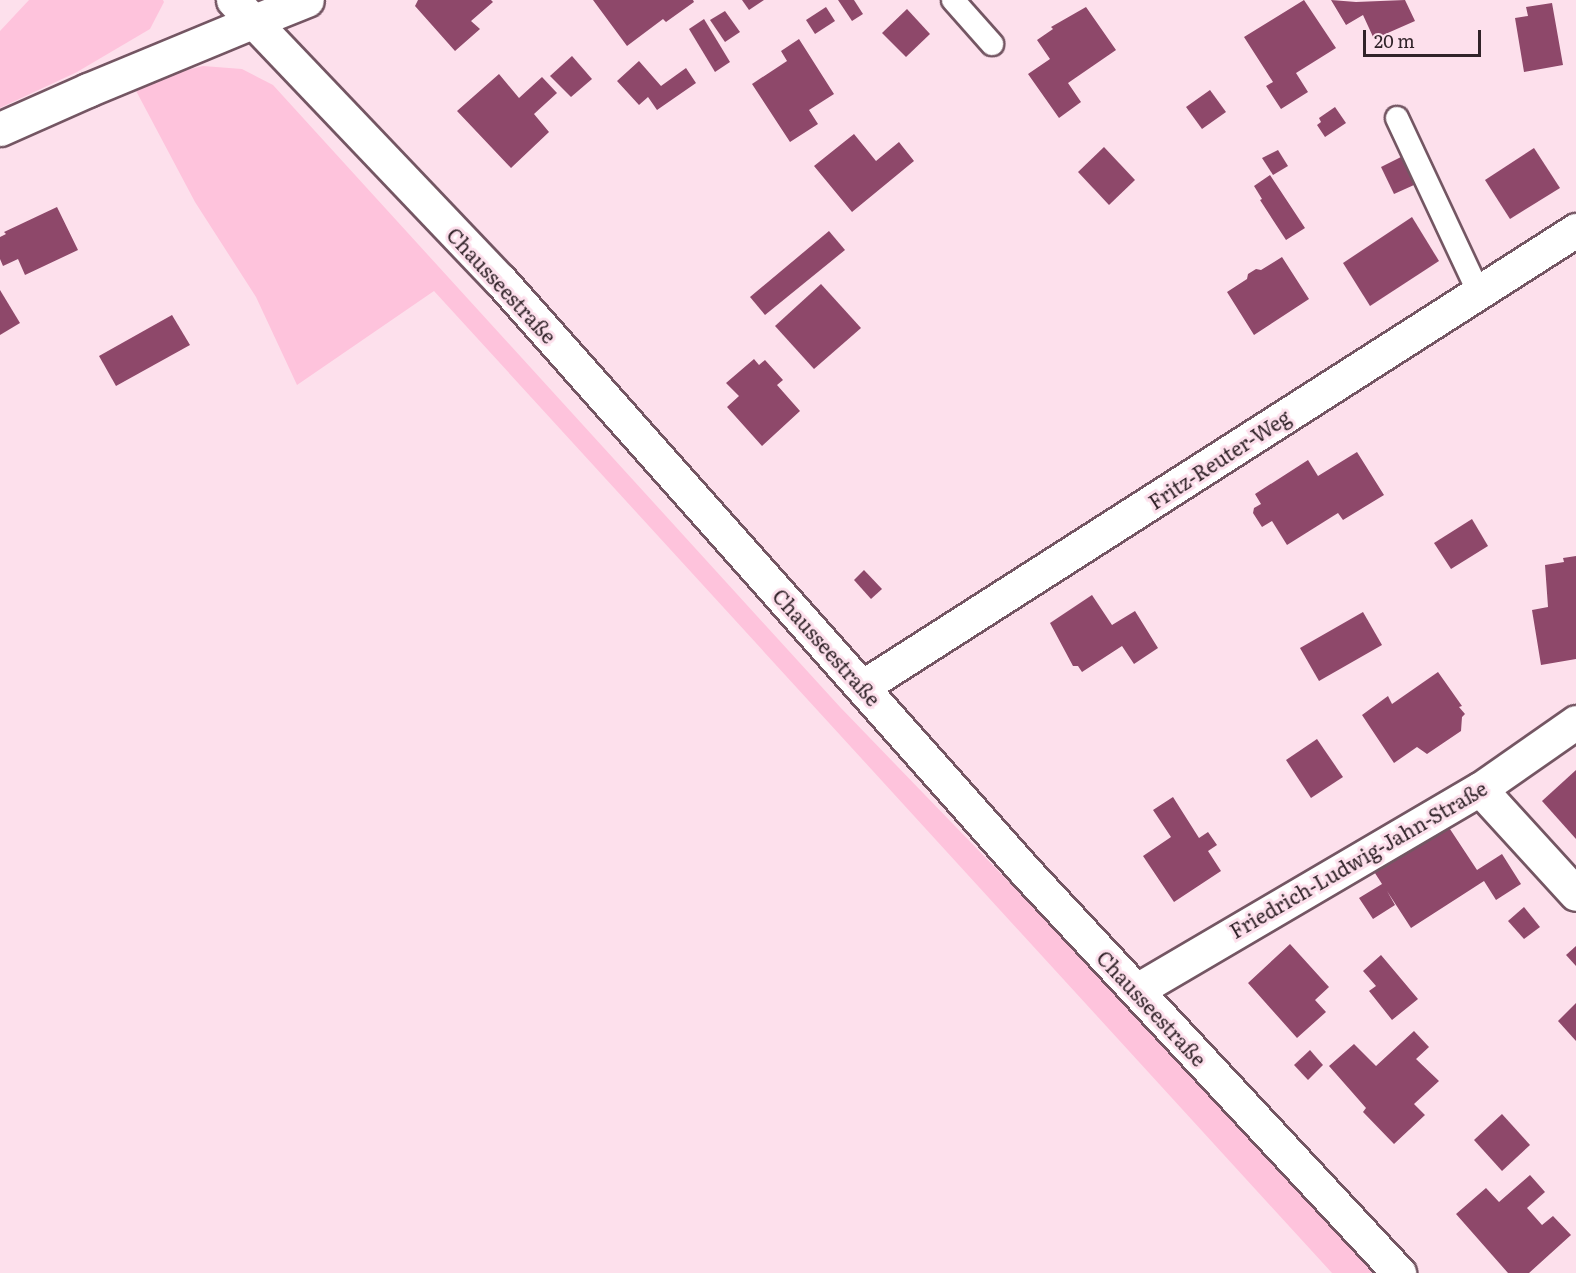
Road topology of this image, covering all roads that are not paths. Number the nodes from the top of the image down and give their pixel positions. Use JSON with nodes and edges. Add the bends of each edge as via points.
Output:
{"nodes":[{"id":1,"x":307,"y":0,"type":"edge"},
{"id":2,"x":953,"y":0,"type":"edge"},
{"id":3,"x":243,"y":11,"type":"edge"},
{"id":4,"x":992,"y":44,"type":"dead end"},
{"id":5,"x":1397,"y":118,"type":"dead end"},
{"id":6,"x":0,"y":129,"type":"edge"},
{"id":7,"x":1576,"y":230,"type":"edge"},
{"id":8,"x":1479,"y":292,"type":"junction"},
{"id":9,"x":862,"y":687,"type":"junction"},
{"id":10,"x":1576,"y":722,"type":"edge"},
{"id":11,"x":1480,"y":789,"type":"junction"},
{"id":12,"x":1576,"y":894,"type":"edge"},
{"id":13,"x":1137,"y":990,"type":"junction"},
{"id":14,"x":1399,"y":1273,"type":"edge"}],
"edges":[{"from":1,"to":3,"type":"street"},
{"from":2,"to":4,"type":"lane"},
{"from":3,"to":6,"type":"street","via":[[88,90]]},
{"from":3,"to":9,"type":"street","name":"Chausseestraße","via":[[500,280]]},
{"from":5,"to":8,"type":"lane"},
{"from":7,"to":8,"type":"street","name":"Fritz-Reuter-Weg"},
{"from":8,"to":9,"type":"street","name":"Fritz-Reuter-Weg"},
{"from":9,"to":13,"type":"street","name":"Chausseestraße"},
{"from":10,"to":11,"type":"street","name":"Friedrich-Ludwig-Jahn-Straße"},
{"from":11,"to":12,"type":"street"},
{"from":11,"to":13,"type":"street","name":"Friedrich-Ludwig-Jahn-Straße"},
{"from":13,"to":14,"type":"street","name":"Chausseestraße"}]}
